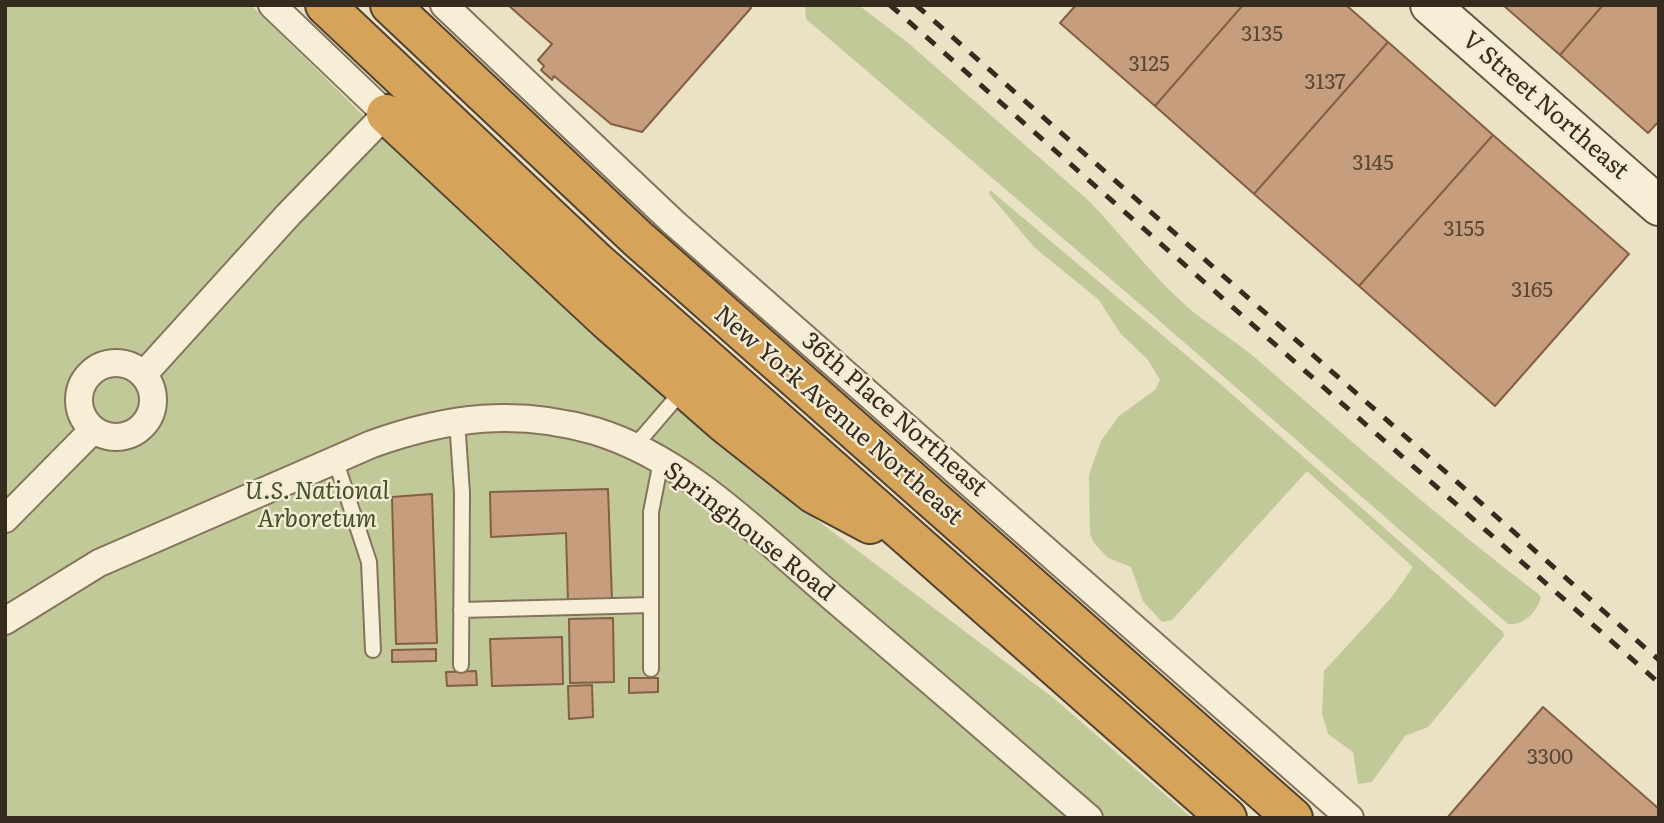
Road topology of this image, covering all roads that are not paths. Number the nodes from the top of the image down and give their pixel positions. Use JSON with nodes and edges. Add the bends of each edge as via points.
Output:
{"nodes":[{"id":1,"x":272,"y":5,"type":"edge"},
{"id":2,"x":325,"y":5,"type":"edge"},
{"id":3,"x":390,"y":5,"type":"edge"},
{"id":4,"x":443,"y":5,"type":"edge"},
{"id":5,"x":1430,"y":5,"type":"edge"},
{"id":6,"x":386,"y":114,"type":"junction"},
{"id":7,"x":1659,"y":206,"type":"edge"},
{"id":8,"x":144,"y":374,"type":"junction"},
{"id":9,"x":684,"y":388,"type":"junction"},
{"id":10,"x":457,"y":420,"type":"junction"},
{"id":11,"x":93,"y":430,"type":"junction"},
{"id":12,"x":634,"y":447,"type":"junction"},
{"id":13,"x":335,"y":459,"type":"junction"},
{"id":14,"x":660,"y":461,"type":"junction"},
{"id":15,"x":5,"y":519,"type":"edge"},
{"id":16,"x":928,"y":555,"type":"junction"},
{"id":17,"x":651,"y":605,"type":"junction"},
{"id":18,"x":461,"y":610,"type":"junction"},
{"id":19,"x":5,"y":621,"type":"edge"},
{"id":20,"x":373,"y":650,"type":"dead end"},
{"id":21,"x":461,"y":665,"type":"dead end"},
{"id":22,"x":651,"y":669,"type":"dead end"},
{"id":23,"x":1089,"y":818,"type":"edge"},
{"id":24,"x":1227,"y":818,"type":"edge"},
{"id":25,"x":1293,"y":818,"type":"edge"},
{"id":26,"x":1350,"y":818,"type":"edge"}],
"edges":[{"from":1,"to":6,"type":"street"},
{"from":2,"to":16,"type":"highway","name":"New York Avenue Northeast","via":[[567,234]]},
{"from":3,"to":25,"type":"highway","name":"New York Avenue Northeast","via":[[664,262]]},
{"from":4,"to":26,"type":"street","name":"36th Place Northeast","via":[[673,222]]},
{"from":5,"to":7,"type":"street","name":"V Street Northeast"},
{"from":6,"to":8,"type":"street"},
{"from":6,"to":9,"type":"highway"},
{"from":8,"to":11,"type":"street","via":[[153,397],[148,420],[128,435],[116,437]]},
{"from":8,"to":11,"type":"street","via":[[122,363],[110,363],[88,374],[78,397],[85,421]]},
{"from":9,"to":12,"type":"lane"},
{"from":9,"to":16,"type":"highway","via":[[814,494]]},
{"from":10,"to":12,"type":"street","name":"Springhouse Road","via":[[551,421]]},
{"from":10,"to":13,"type":"street","name":"Springhouse Road","via":[[393,436]]},
{"from":10,"to":18,"type":"lane"},
{"from":11,"to":15,"type":"street"},
{"from":12,"to":14,"type":"street","name":"Springhouse Road"},
{"from":13,"to":19,"type":"street","name":"Springhouse Road","via":[[99,563]]},
{"from":13,"to":20,"type":"lane","via":[[369,562]]},
{"from":14,"to":17,"type":"lane","via":[[651,512]]},
{"from":14,"to":23,"type":"street","name":"Springhouse Road","via":[[735,515]]},
{"from":16,"to":24,"type":"highway","name":"New York Avenue Northeast"},
{"from":17,"to":18,"type":"lane"},
{"from":17,"to":22,"type":"lane"},
{"from":18,"to":21,"type":"lane"}]}
